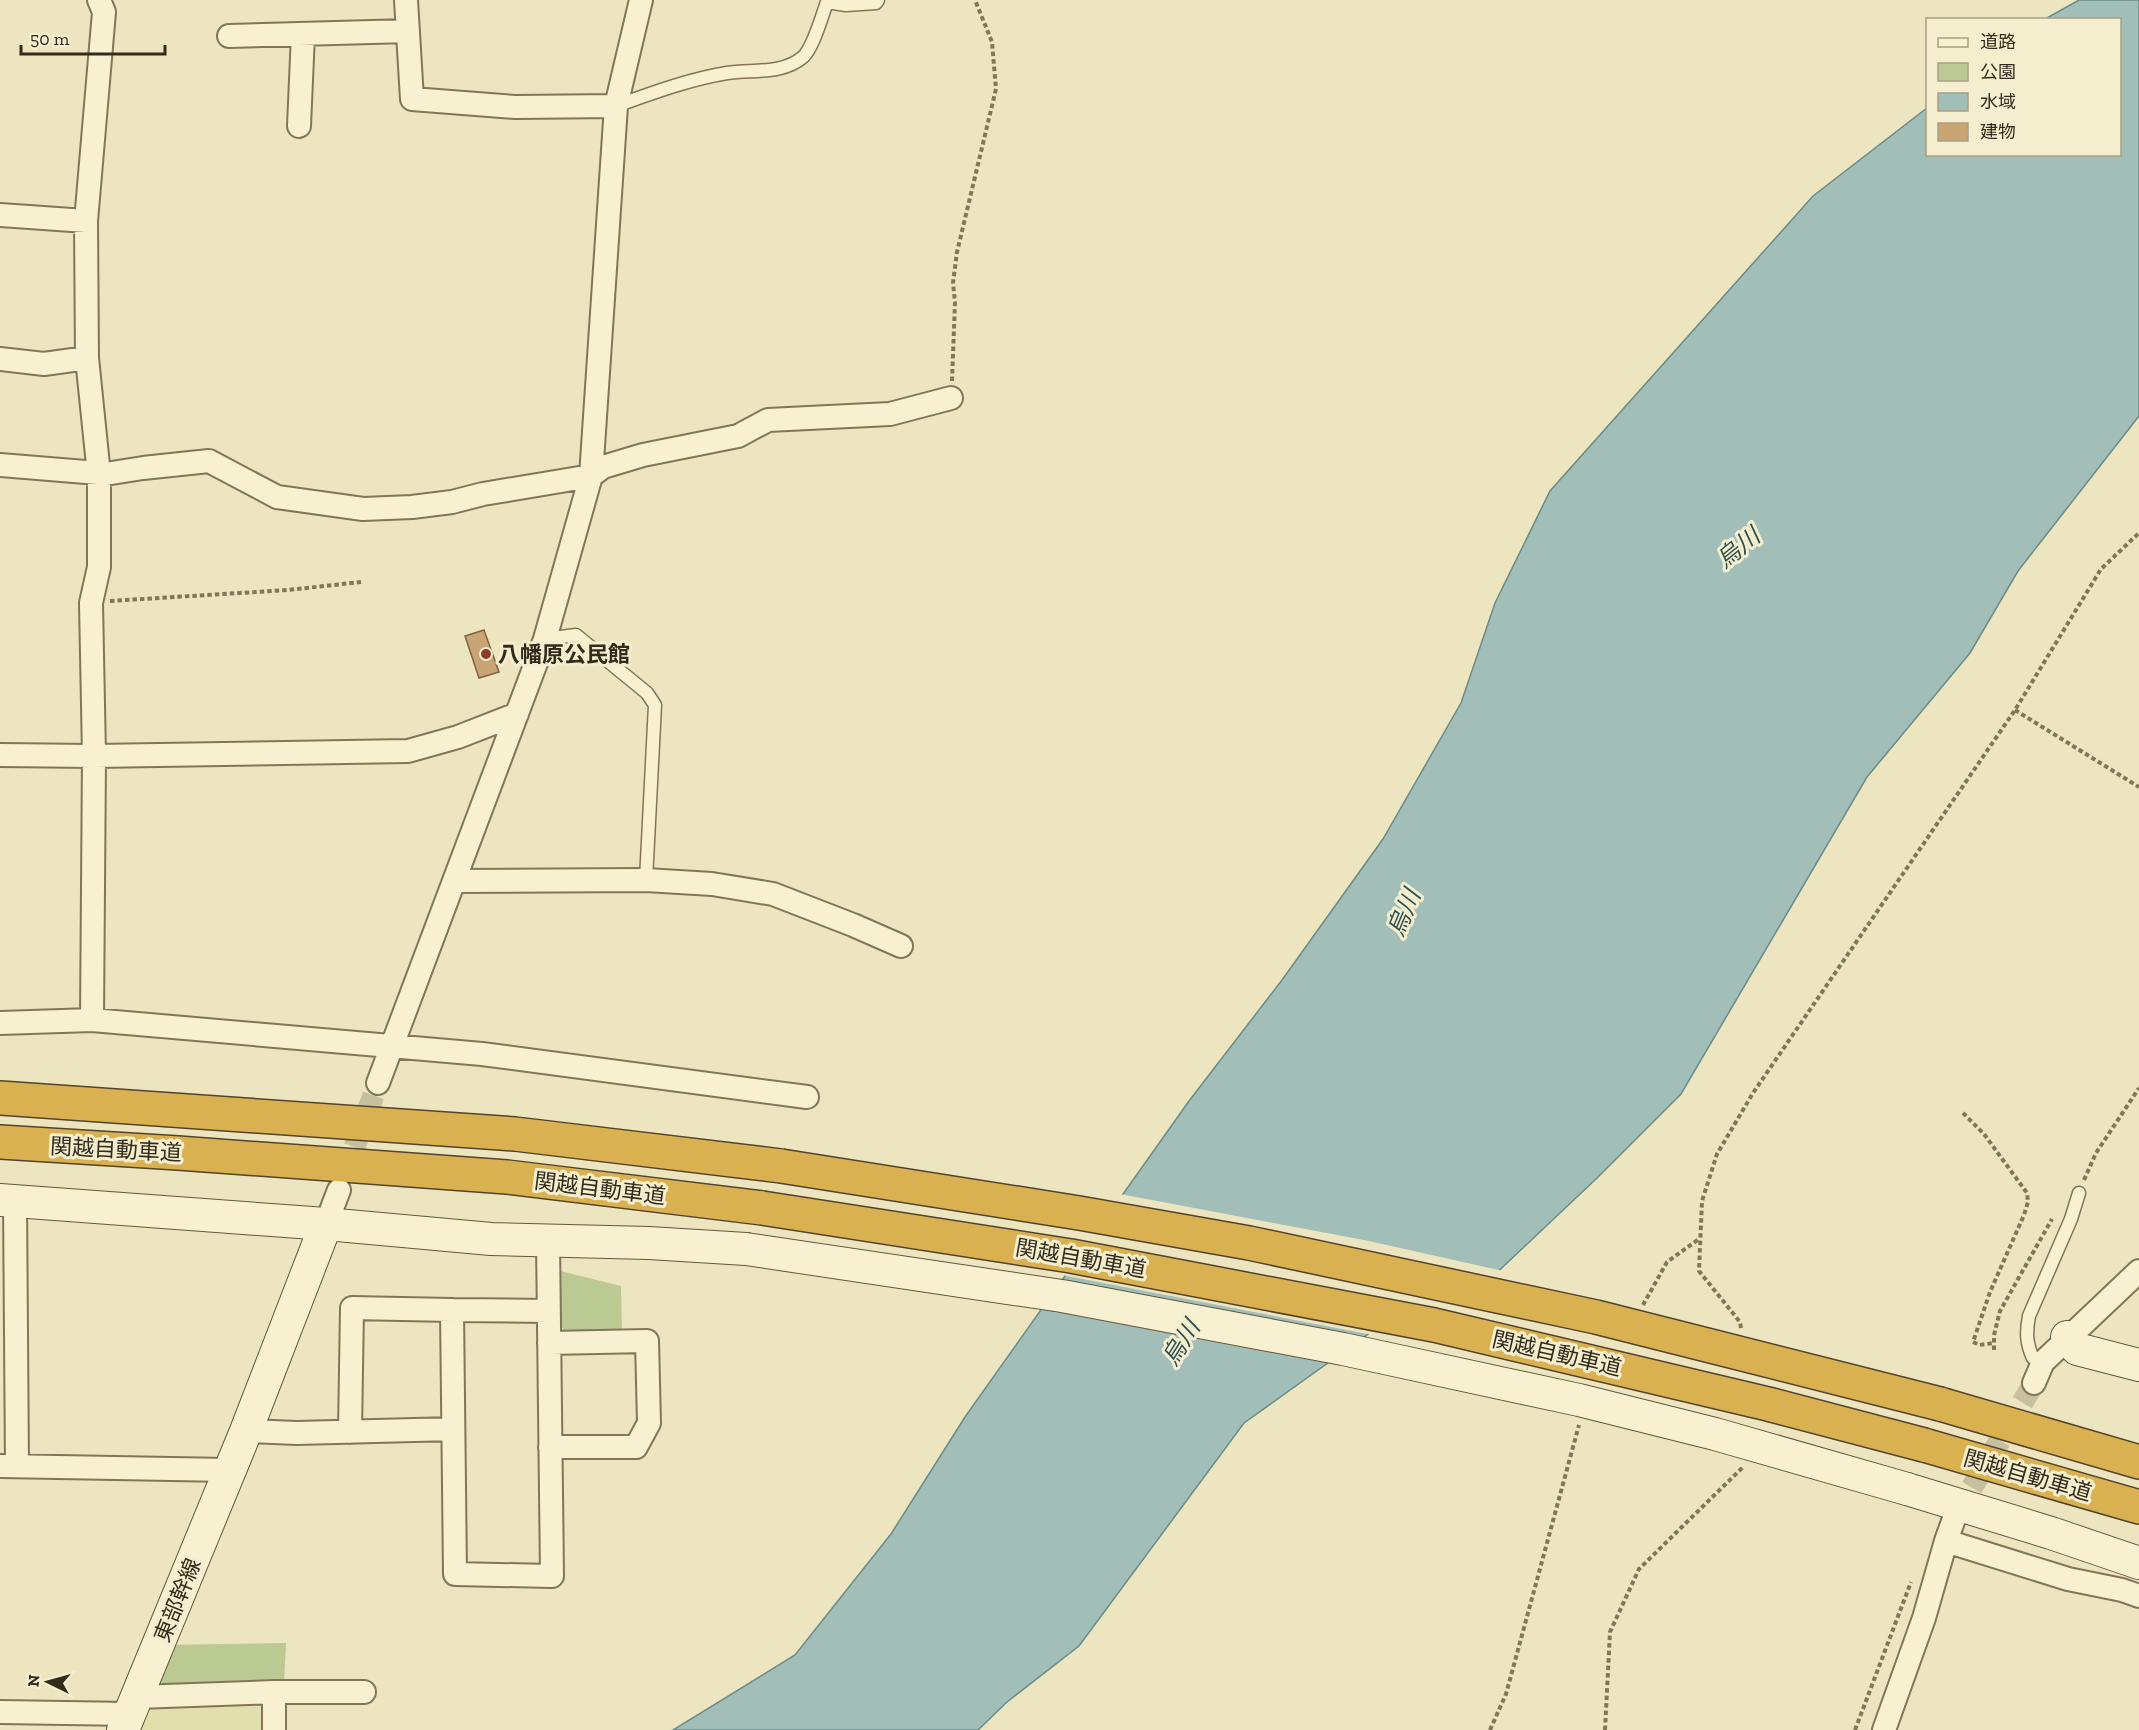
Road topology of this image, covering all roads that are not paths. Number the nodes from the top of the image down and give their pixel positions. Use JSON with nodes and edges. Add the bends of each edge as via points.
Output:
{"nodes":[{"id":1,"x":99,"y":0,"type":"edge"},
{"id":2,"x":406,"y":0,"type":"edge"},
{"id":3,"x":641,"y":0,"type":"edge"},
{"id":4,"x":878,"y":0,"type":"edge"},
{"id":5,"x":408,"y":31,"type":"junction"},
{"id":6,"x":303,"y":34,"type":"junction"},
{"id":7,"x":229,"y":36,"type":"dead end"},
{"id":8,"x":616,"y":106,"type":"junction"},
{"id":9,"x":299,"y":126,"type":"dead end"},
{"id":10,"x":0,"y":215,"type":"edge"},
{"id":11,"x":86,"y":221,"type":"junction"},
{"id":12,"x":87,"y":358,"type":"junction"},
{"id":13,"x":0,"y":359,"type":"edge"},
{"id":14,"x":951,"y":398,"type":"road end"},
{"id":15,"x":0,"y":465,"type":"edge"},
{"id":16,"x":99,"y":475,"type":"junction"},
{"id":17,"x":591,"y":476,"type":"junction"},
{"id":18,"x":545,"y":639,"type":"junction"},
{"id":19,"x":517,"y":714,"type":"junction"},
{"id":20,"x":0,"y":754,"type":"edge"},
{"id":21,"x":94,"y":756,"type":"junction"},
{"id":22,"x":646,"y":880,"type":"junction"},
{"id":23,"x":454,"y":881,"type":"junction"},
{"id":24,"x":901,"y":946,"type":"dead end"},
{"id":25,"x":92,"y":1020,"type":"junction"},
{"id":26,"x":0,"y":1023,"type":"edge"},
{"id":27,"x":393,"y":1047,"type":"junction"},
{"id":28,"x":378,"y":1083,"type":"tunnel mouth"},
{"id":29,"x":807,"y":1097,"type":"dead end"},
{"id":30,"x":0,"y":1098,"type":"edge"},
{"id":31,"x":0,"y":1142,"type":"edge"},
{"id":32,"x":339,"y":1190,"type":"tunnel mouth"},
{"id":33,"x":2079,"y":1193,"type":"road end"},
{"id":34,"x":8,"y":1200,"type":"edge"},
{"id":35,"x":326,"y":1224,"type":"junction"},
{"id":36,"x":548,"y":1241,"type":"junction"},
{"id":37,"x":2139,"y":1271,"type":"edge"},
{"id":38,"x":452,"y":1310,"type":"junction"},
{"id":39,"x":548,"y":1311,"type":"junction"},
{"id":40,"x":2067,"y":1337,"type":"junction"},
{"id":41,"x":549,"y":1343,"type":"junction"},
{"id":42,"x":2043,"y":1362,"type":"junction"},
{"id":43,"x":2139,"y":1365,"type":"edge"},
{"id":44,"x":2034,"y":1383,"type":"tunnel mouth"},
{"id":45,"x":453,"y":1429,"type":"junction"},
{"id":46,"x":246,"y":1431,"type":"junction"},
{"id":47,"x":350,"y":1432,"type":"junction"},
{"id":48,"x":550,"y":1447,"type":"junction"},
{"id":49,"x":2139,"y":1462,"type":"edge"},
{"id":50,"x":9,"y":1466,"type":"edge"},
{"id":51,"x":229,"y":1470,"type":"junction"},
{"id":52,"x":2139,"y":1507,"type":"edge"},
{"id":53,"x":1955,"y":1516,"type":"tunnel mouth"},
{"id":54,"x":1946,"y":1541,"type":"junction"},
{"id":55,"x":2139,"y":1563,"type":"edge"},
{"id":56,"x":2139,"y":1596,"type":"edge"},
{"id":57,"x":274,"y":1692,"type":"junction"},
{"id":58,"x":364,"y":1692,"type":"dead end"},
{"id":59,"x":0,"y":1712,"type":"edge"},
{"id":60,"x":130,"y":1714,"type":"edge"},
{"id":61,"x":274,"y":1730,"type":"edge"},
{"id":62,"x":1884,"y":1730,"type":"edge"}],
"edges":[{"from":1,"to":11,"type":"street","via":[[104,12]]},
{"from":2,"to":5,"type":"street"},
{"from":3,"to":8,"type":"street"},
{"from":4,"to":8,"type":"lane","via":[[846,5],[827,2],[804,56],[789,65],[727,73]]},
{"from":5,"to":6,"type":"street"},
{"from":5,"to":8,"type":"street","via":[[412,99],[515,107]]},
{"from":6,"to":7,"type":"street"},
{"from":6,"to":9,"type":"street"},
{"from":8,"to":17,"type":"street"},
{"from":10,"to":11,"type":"street"},
{"from":11,"to":12,"type":"street"},
{"from":12,"to":13,"type":"street","via":[[44,364]]},
{"from":12,"to":16,"type":"street"},
{"from":14,"to":17,"type":"street","via":[[890,414],[768,420],[738,436],[603,466]]},
{"from":15,"to":16,"type":"street"},
{"from":16,"to":17,"type":"street","via":[[209,461],[277,497],[363,509],[452,502]]},
{"from":16,"to":21,"type":"street","via":[[99,567],[91,603]]},
{"from":17,"to":18,"type":"street"},
{"from":18,"to":19,"type":"street"},
{"from":18,"to":22,"type":"lane","via":[[576,635],[647,693],[655,705]]},
{"from":19,"to":21,"type":"street","via":[[408,751]]},
{"from":19,"to":23,"type":"street"},
{"from":20,"to":21,"type":"street"},
{"from":21,"to":25,"type":"street"},
{"from":22,"to":23,"type":"street"},
{"from":22,"to":24,"type":"street","via":[[712,884],[773,894]]},
{"from":23,"to":27,"type":"street"},
{"from":25,"to":26,"type":"street"},
{"from":25,"to":27,"type":"street"},
{"from":27,"to":28,"type":"street"},
{"from":27,"to":29,"type":"street","via":[[482,1054]]},
{"from":30,"to":49,"type":"highway","name":"関越自動車道","bridge":true,"via":[[514,1134],[781,1166],[1079,1213],[1249,1243],[1596,1317],[1940,1404]]},
{"from":31,"to":52,"type":"highway","name":"関越自動車道","bridge":true,"via":[[507,1177],[762,1208],[1071,1256],[1434,1325],[1768,1404]]},
{"from":32,"to":35,"type":"street"},
{"from":33,"to":42,"type":"lane","via":[[2029,1316],[2029,1349],[2033,1358]]},
{"from":34,"to":35,"type":"street"},
{"from":34,"to":50,"type":"street"},
{"from":35,"to":36,"type":"street"},
{"from":35,"to":46,"type":"street","name":"東部幹線"},
{"from":36,"to":39,"type":"street"},
{"from":36,"to":55,"type":"street","bridge":true,"via":[[649,1242],[746,1249],[1062,1296],[1343,1349],[1704,1431],[1907,1489]]},
{"from":37,"to":40,"type":"street"},
{"from":38,"to":39,"type":"street"},
{"from":38,"to":45,"type":"street"},
{"from":38,"to":47,"type":"street","via":[[352,1308]]},
{"from":39,"to":41,"type":"street"},
{"from":40,"to":42,"type":"street"},
{"from":40,"to":43,"type":"street","via":[[2077,1349]]},
{"from":41,"to":48,"type":"street"},
{"from":41,"to":48,"type":"street","via":[[647,1341],[649,1423],[636,1447]]},
{"from":42,"to":44,"type":"street"},
{"from":45,"to":47,"type":"street"},
{"from":45,"to":48,"type":"street","via":[[454,1574],[552,1576]]},
{"from":46,"to":47,"type":"street"},
{"from":46,"to":51,"type":"street","name":"東部幹線"},
{"from":50,"to":51,"type":"street"},
{"from":51,"to":60,"type":"street","name":"東部幹線"},
{"from":53,"to":54,"type":"street"},
{"from":54,"to":56,"type":"street","via":[[2068,1579]]},
{"from":54,"to":62,"type":"street","via":[[1924,1618]]},
{"from":57,"to":58,"type":"street"},
{"from":57,"to":60,"type":"street"},
{"from":57,"to":61,"type":"street"},
{"from":59,"to":60,"type":"street"}]}
